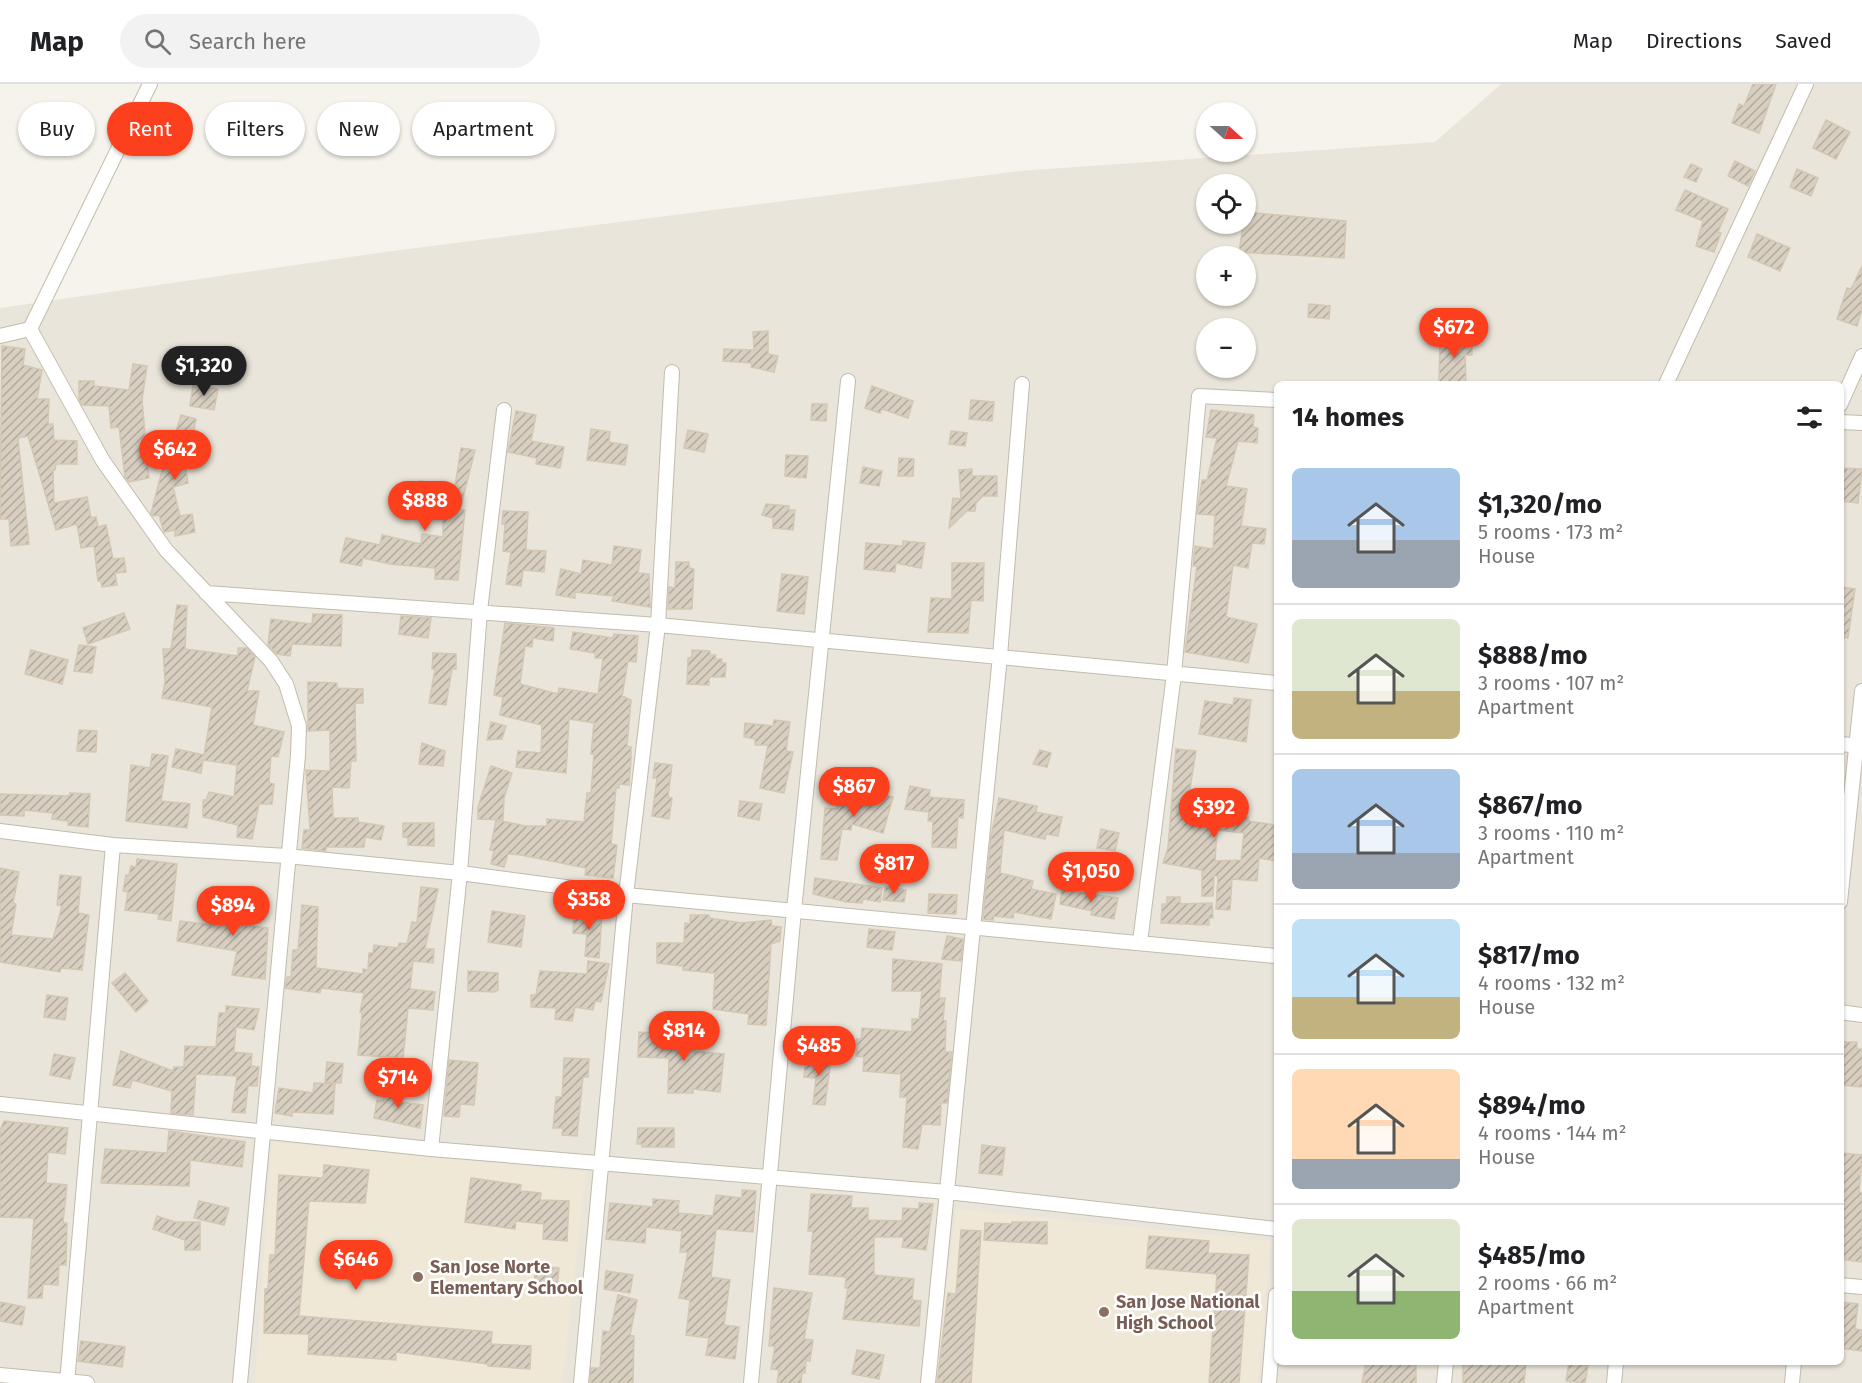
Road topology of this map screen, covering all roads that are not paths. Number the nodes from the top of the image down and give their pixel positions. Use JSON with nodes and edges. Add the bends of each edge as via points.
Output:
{"nodes":[{"id":1,"x":150,"y":84,"type":"edge"},
{"id":2,"x":1806,"y":84,"type":"edge"},
{"id":3,"x":30,"y":329,"type":"junction"},
{"id":4,"x":0,"y":336,"type":"edge"},
{"id":5,"x":1862,"y":356,"type":"edge"},
{"id":6,"x":672,"y":372,"type":"dead end"},
{"id":7,"x":848,"y":381,"type":"dead end"},
{"id":8,"x":1667,"y":381,"type":"edge"},
{"id":9,"x":1022,"y":384,"type":"dead end"},
{"id":10,"x":1844,"y":396,"type":"edge"},
{"id":11,"x":1274,"y":400,"type":"edge"},
{"id":12,"x":504,"y":410,"type":"dead end"},
{"id":13,"x":1844,"y":422,"type":"edge"},
{"id":14,"x":1862,"y":423,"type":"edge"},
{"id":15,"x":206,"y":593,"type":"junction"},
{"id":16,"x":480,"y":611,"type":"junction"},
{"id":17,"x":657,"y":625,"type":"junction"},
{"id":18,"x":822,"y":642,"type":"junction"},
{"id":19,"x":1000,"y":656,"type":"junction"},
{"id":20,"x":1174,"y":674,"type":"junction"},
{"id":21,"x":1274,"y":683,"type":"edge"},
{"id":22,"x":1862,"y":691,"type":"edge"},
{"id":23,"x":1844,"y":744,"type":"edge"},
{"id":24,"x":1860,"y":746,"type":"edge"},
{"id":25,"x":0,"y":831,"type":"edge"},
{"id":26,"x":114,"y":845,"type":"junction"},
{"id":27,"x":287,"y":856,"type":"junction"},
{"id":28,"x":1844,"y":871,"type":"edge"},
{"id":29,"x":460,"y":873,"type":"junction"},
{"id":30,"x":626,"y":895,"type":"junction"},
{"id":31,"x":794,"y":910,"type":"junction"},
{"id":32,"x":973,"y":926,"type":"junction"},
{"id":33,"x":1140,"y":942,"type":"junction"},
{"id":34,"x":1274,"y":956,"type":"edge"},
{"id":35,"x":1844,"y":1013,"type":"edge"},
{"id":36,"x":1862,"y":1015,"type":"edge"},
{"id":37,"x":0,"y":1104,"type":"edge"},
{"id":38,"x":90,"y":1112,"type":"junction"},
{"id":39,"x":262,"y":1132,"type":"junction"},
{"id":40,"x":431,"y":1149,"type":"junction"},
{"id":41,"x":599,"y":1164,"type":"junction"},
{"id":42,"x":769,"y":1179,"type":"junction"},
{"id":43,"x":947,"y":1192,"type":"junction"},
{"id":44,"x":1274,"y":1229,"type":"edge"},
{"id":45,"x":1844,"y":1285,"type":"edge"},
{"id":46,"x":1862,"y":1287,"type":"edge"},
{"id":47,"x":1274,"y":1319,"type":"edge"},
{"id":48,"x":1446,"y":1365,"type":"edge"},
{"id":49,"x":1616,"y":1365,"type":"edge"},
{"id":50,"x":1794,"y":1365,"type":"edge"},
{"id":51,"x":0,"y":1375,"type":"edge"},
{"id":52,"x":67,"y":1382,"type":"edge"},
{"id":53,"x":87,"y":1383,"type":"edge"},
{"id":54,"x":240,"y":1383,"type":"edge"},
{"id":55,"x":581,"y":1383,"type":"edge"},
{"id":56,"x":751,"y":1383,"type":"edge"},
{"id":57,"x":928,"y":1383,"type":"edge"},
{"id":58,"x":1269,"y":1383,"type":"edge"},
{"id":59,"x":1444,"y":1383,"type":"edge"},
{"id":60,"x":1614,"y":1383,"type":"edge"},
{"id":61,"x":1792,"y":1383,"type":"edge"}],
"edges":[{"from":1,"to":3,"type":"street"},
{"from":2,"to":8,"type":"street"},
{"from":3,"to":4,"type":"street"},
{"from":3,"to":15,"type":"street","via":[[103,461],[166,549]]},
{"from":5,"to":10,"type":"street"},
{"from":6,"to":17,"type":"street"},
{"from":7,"to":18,"type":"street"},
{"from":9,"to":19,"type":"street"},
{"from":11,"to":20,"type":"street","via":[[1198,396]]},
{"from":12,"to":16,"type":"street"},
{"from":13,"to":14,"type":"street"},
{"from":15,"to":16,"type":"street"},
{"from":15,"to":27,"type":"street","via":[[271,661],[294,703],[299,726],[298,755]]},
{"from":16,"to":17,"type":"street"},
{"from":16,"to":29,"type":"street"},
{"from":17,"to":18,"type":"street"},
{"from":17,"to":30,"type":"street"},
{"from":18,"to":19,"type":"street"},
{"from":18,"to":31,"type":"street"},
{"from":19,"to":20,"type":"street"},
{"from":19,"to":32,"type":"street"},
{"from":20,"to":21,"type":"street"},
{"from":20,"to":33,"type":"street"},
{"from":22,"to":24,"type":"street"},
{"from":23,"to":24,"type":"street"},
{"from":24,"to":28,"type":"street"},
{"from":25,"to":26,"type":"street"},
{"from":26,"to":27,"type":"street"},
{"from":26,"to":38,"type":"street"},
{"from":27,"to":29,"type":"street"},
{"from":27,"to":39,"type":"street"},
{"from":29,"to":30,"type":"street"},
{"from":29,"to":40,"type":"street"},
{"from":30,"to":31,"type":"street"},
{"from":30,"to":41,"type":"street"},
{"from":31,"to":32,"type":"street"},
{"from":31,"to":42,"type":"street"},
{"from":32,"to":33,"type":"street"},
{"from":32,"to":43,"type":"street"},
{"from":33,"to":34,"type":"street"},
{"from":35,"to":36,"type":"street"},
{"from":37,"to":38,"type":"street"},
{"from":38,"to":39,"type":"street"},
{"from":38,"to":52,"type":"street"},
{"from":39,"to":40,"type":"street"},
{"from":39,"to":54,"type":"street"},
{"from":40,"to":41,"type":"street"},
{"from":41,"to":42,"type":"street"},
{"from":41,"to":55,"type":"street"},
{"from":42,"to":43,"type":"street"},
{"from":42,"to":56,"type":"street"},
{"from":43,"to":44,"type":"street"},
{"from":43,"to":57,"type":"street"},
{"from":45,"to":46,"type":"street"},
{"from":47,"to":58,"type":"street"},
{"from":48,"to":59,"type":"street"},
{"from":49,"to":60,"type":"street"},
{"from":50,"to":61,"type":"street"},
{"from":51,"to":52,"type":"street"},
{"from":52,"to":53,"type":"street"}]}
